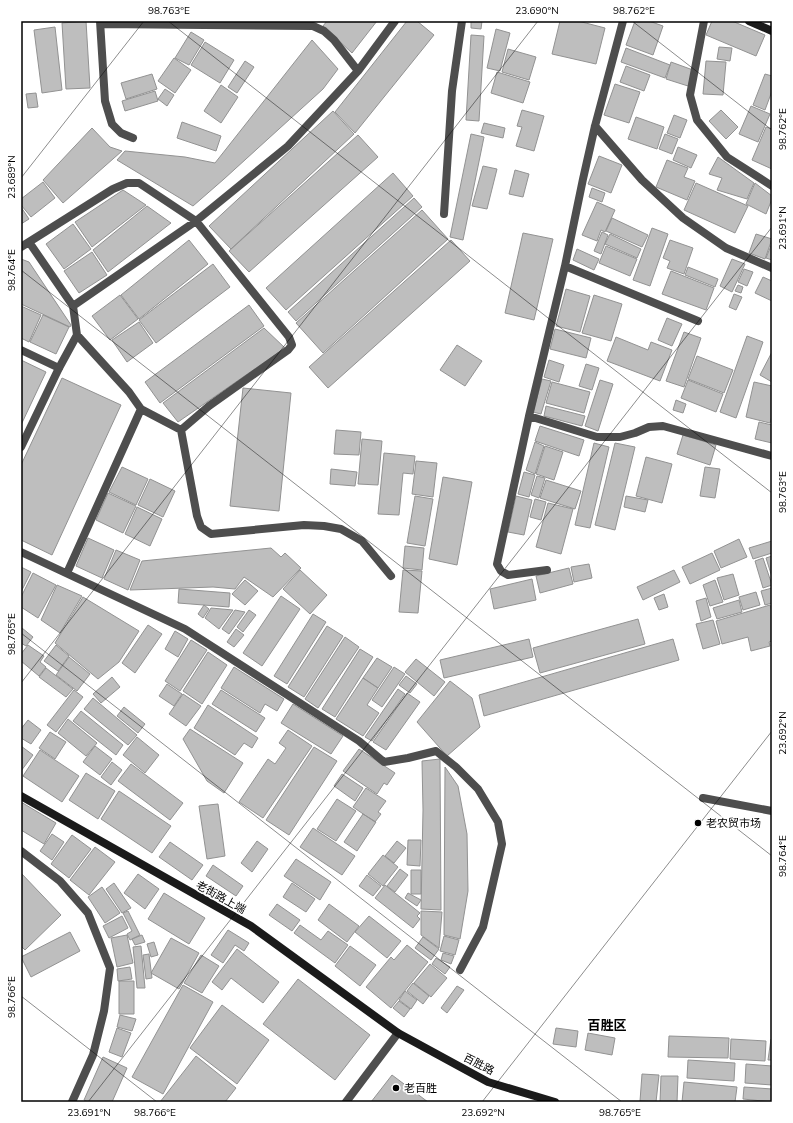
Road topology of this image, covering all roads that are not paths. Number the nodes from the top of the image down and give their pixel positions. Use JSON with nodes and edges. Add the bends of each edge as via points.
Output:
{"nodes":[{"id":1,"x":395,"y":21,"type":"edge"},
{"id":2,"x":462,"y":21,"type":"edge"},
{"id":3,"x":623,"y":21,"type":"edge"},
{"id":4,"x":704,"y":21,"type":"edge"},
{"id":5,"x":749,"y":21,"type":"edge"},
{"id":6,"x":101,"y":23,"type":"edge"},
{"id":7,"x":772,"y":31,"type":"edge"},
{"id":8,"x":358,"y":71,"type":"junction"},
{"id":9,"x":595,"y":126,"type":"junction"},
{"id":10,"x":133,"y":138,"type":"dead end"},
{"id":11,"x":772,"y":186,"type":"edge"},
{"id":12,"x":444,"y":214,"type":"dead end"},
{"id":13,"x":196,"y":221,"type":"junction"},
{"id":14,"x":29,"y":242,"type":"junction"},
{"id":15,"x":21,"y":247,"type":"edge"},
{"id":16,"x":565,"y":266,"type":"junction"},
{"id":17,"x":772,"y":268,"type":"edge"},
{"id":18,"x":73,"y":306,"type":"junction"},
{"id":19,"x":698,"y":321,"type":"dead end"},
{"id":20,"x":77,"y":335,"type":"junction"},
{"id":21,"x":21,"y":350,"type":"edge"},
{"id":22,"x":59,"y":368,"type":"junction"},
{"id":23,"x":141,"y":409,"type":"junction"},
{"id":24,"x":529,"y":416,"type":"junction"},
{"id":25,"x":181,"y":430,"type":"junction"},
{"id":26,"x":21,"y":447,"type":"edge"},
{"id":27,"x":772,"y":456,"type":"edge"},
{"id":28,"x":21,"y":552,"type":"edge"},
{"id":29,"x":547,"y":570,"type":"dead end"},
{"id":30,"x":67,"y":573,"type":"junction"},
{"id":31,"x":391,"y":576,"type":"dead end"},
{"id":32,"x":21,"y":796,"type":"edge"},
{"id":33,"x":703,"y":798,"type":"dead end"},
{"id":34,"x":772,"y":812,"type":"edge"},
{"id":35,"x":21,"y":851,"type":"edge"},
{"id":36,"x":460,"y":970,"type":"dead end"},
{"id":37,"x":398,"y":1033,"type":"junction"},
{"id":38,"x":72,"y":1102,"type":"edge"},
{"id":39,"x":346,"y":1102,"type":"edge"},
{"id":40,"x":555,"y":1102,"type":"edge"}],
"edges":[{"from":1,"to":8,"type":"street"},
{"from":2,"to":12,"type":"street","via":[[452,91]]},
{"from":3,"to":9,"type":"street"},
{"from":4,"to":11,"type":"street","via":[[690,94],[697,120],[727,157]]},
{"from":5,"to":7,"type":"main road"},
{"from":6,"to":8,"type":"street","via":[[313,26],[334,40]]},
{"from":6,"to":10,"type":"street","via":[[105,101],[112,124],[121,133]]},
{"from":8,"to":13,"type":"street","via":[[288,146]]},
{"from":9,"to":16,"type":"street"},
{"from":9,"to":17,"type":"street","via":[[642,180],[683,218],[726,248]]},
{"from":13,"to":14,"type":"street","via":[[139,183],[127,183],[112,189]]},
{"from":13,"to":18,"type":"street"},
{"from":13,"to":25,"type":"street","via":[[290,337],[292,345],[209,406]]},
{"from":14,"to":15,"type":"street"},
{"from":14,"to":18,"type":"street"},
{"from":16,"to":19,"type":"street"},
{"from":16,"to":24,"type":"street"},
{"from":18,"to":20,"type":"street"},
{"from":20,"to":22,"type":"street"},
{"from":20,"to":23,"type":"street","via":[[129,392]]},
{"from":21,"to":22,"type":"street"},
{"from":22,"to":26,"type":"street"},
{"from":23,"to":25,"type":"street"},
{"from":23,"to":30,"type":"street"},
{"from":24,"to":27,"type":"street","via":[[597,437],[620,437],[649,427],[663,426]]},
{"from":24,"to":29,"type":"street","via":[[497,564],[501,571],[508,575]]},
{"from":25,"to":31,"type":"street","via":[[197,516],[201,527],[211,534],[304,525],[342,529],[362,541]]},
{"from":28,"to":30,"type":"street"},
{"from":30,"to":36,"type":"street","via":[[185,629],[359,741],[384,762],[436,751],[478,789],[498,822],[502,844],[483,926]]},
{"from":32,"to":37,"type":"main road","name":"老街路上端","via":[[251,926]]},
{"from":33,"to":34,"type":"street"},
{"from":35,"to":38,"type":"street","via":[[60,881],[88,913],[110,968],[104,1011],[93,1055]]},
{"from":37,"to":39,"type":"street"},
{"from":37,"to":40,"type":"main road","name":"百胜路","via":[[488,1082]]}]}
